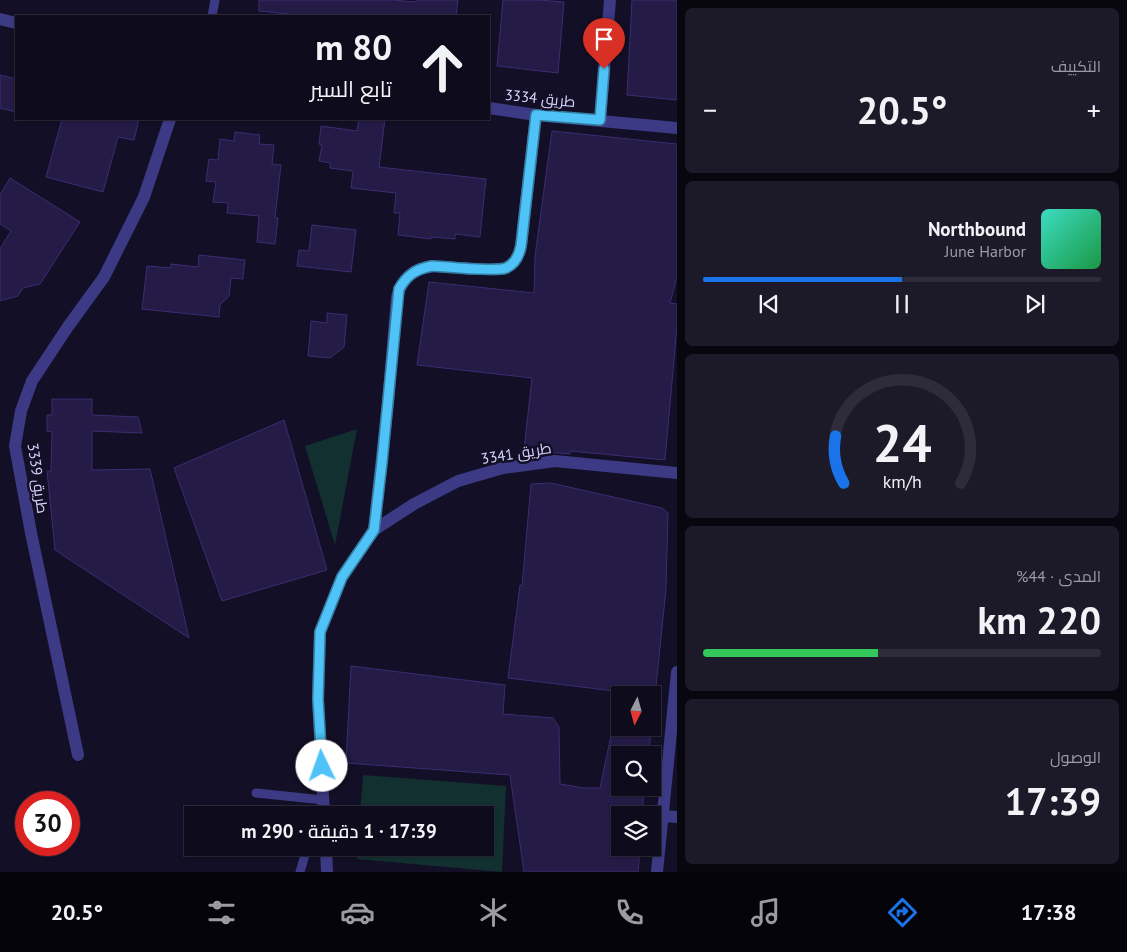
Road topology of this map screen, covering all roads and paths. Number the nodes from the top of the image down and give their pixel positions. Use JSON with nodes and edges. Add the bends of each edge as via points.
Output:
{"nodes":[{"id":1,"x":215,"y":0,"type":"edge"},
{"id":2,"x":610,"y":0,"type":"edge"},
{"id":3,"x":212,"y":15,"type":"edge"},
{"id":4,"x":0,"y":19,"type":"edge"},
{"id":5,"x":15,"y":23,"type":"edge"},
{"id":6,"x":490,"y":108,"type":"edge"},
{"id":7,"x":536,"y":115,"type":"junction"},
{"id":8,"x":170,"y":120,"type":"edge"},
{"id":9,"x":600,"y":120,"type":"junction"},
{"id":10,"x":677,"y":128,"type":"edge"},
{"id":11,"x":677,"y":472,"type":"edge"},
{"id":12,"x":374,"y":530,"type":"junction"},
{"id":13,"x":677,"y":672,"type":"edge"},
{"id":14,"x":78,"y":755,"type":"dead end"},
{"id":15,"x":256,"y":793,"type":"dead end"},
{"id":16,"x":324,"y":800,"type":"junction"},
{"id":17,"x":324,"y":806,"type":"edge"},
{"id":18,"x":663,"y":816,"type":"junction"},
{"id":19,"x":677,"y":817,"type":"edge"},
{"id":20,"x":305,"y":856,"type":"edge"},
{"id":21,"x":326,"y":856,"type":"edge"},
{"id":22,"x":300,"y":872,"type":"edge"},
{"id":23,"x":327,"y":872,"type":"edge"},
{"id":24,"x":657,"y":872,"type":"edge"}],
"edges":[{"from":1,"to":3,"type":"lane"},
{"from":2,"to":9,"type":"street"},
{"from":4,"to":5,"type":"street"},
{"from":6,"to":7,"type":"street","name":"طريق 3334"},
{"from":7,"to":9,"type":"street","name":"طريق 3334"},
{"from":7,"to":12,"type":"street","via":[[517,259],[500,269],[424,268],[409,275],[399,289]]},
{"from":8,"to":14,"type":"street","name":"طريق 3339","via":[[144,197],[104,277],[32,381],[21,411],[15,446]]},
{"from":9,"to":10,"type":"street","name":"طريق 3334"},
{"from":11,"to":12,"type":"street","name":"طريق 3341","via":[[555,461],[502,468],[458,480]]},
{"from":12,"to":16,"type":"street","via":[[342,577],[320,632],[318,699]]},
{"from":13,"to":18,"type":"street"},
{"from":15,"to":16,"type":"lane"},
{"from":16,"to":17,"type":"street"},
{"from":18,"to":19,"type":"street"},
{"from":18,"to":24,"type":"street"},
{"from":20,"to":22,"type":"lane"},
{"from":21,"to":23,"type":"street"}]}
